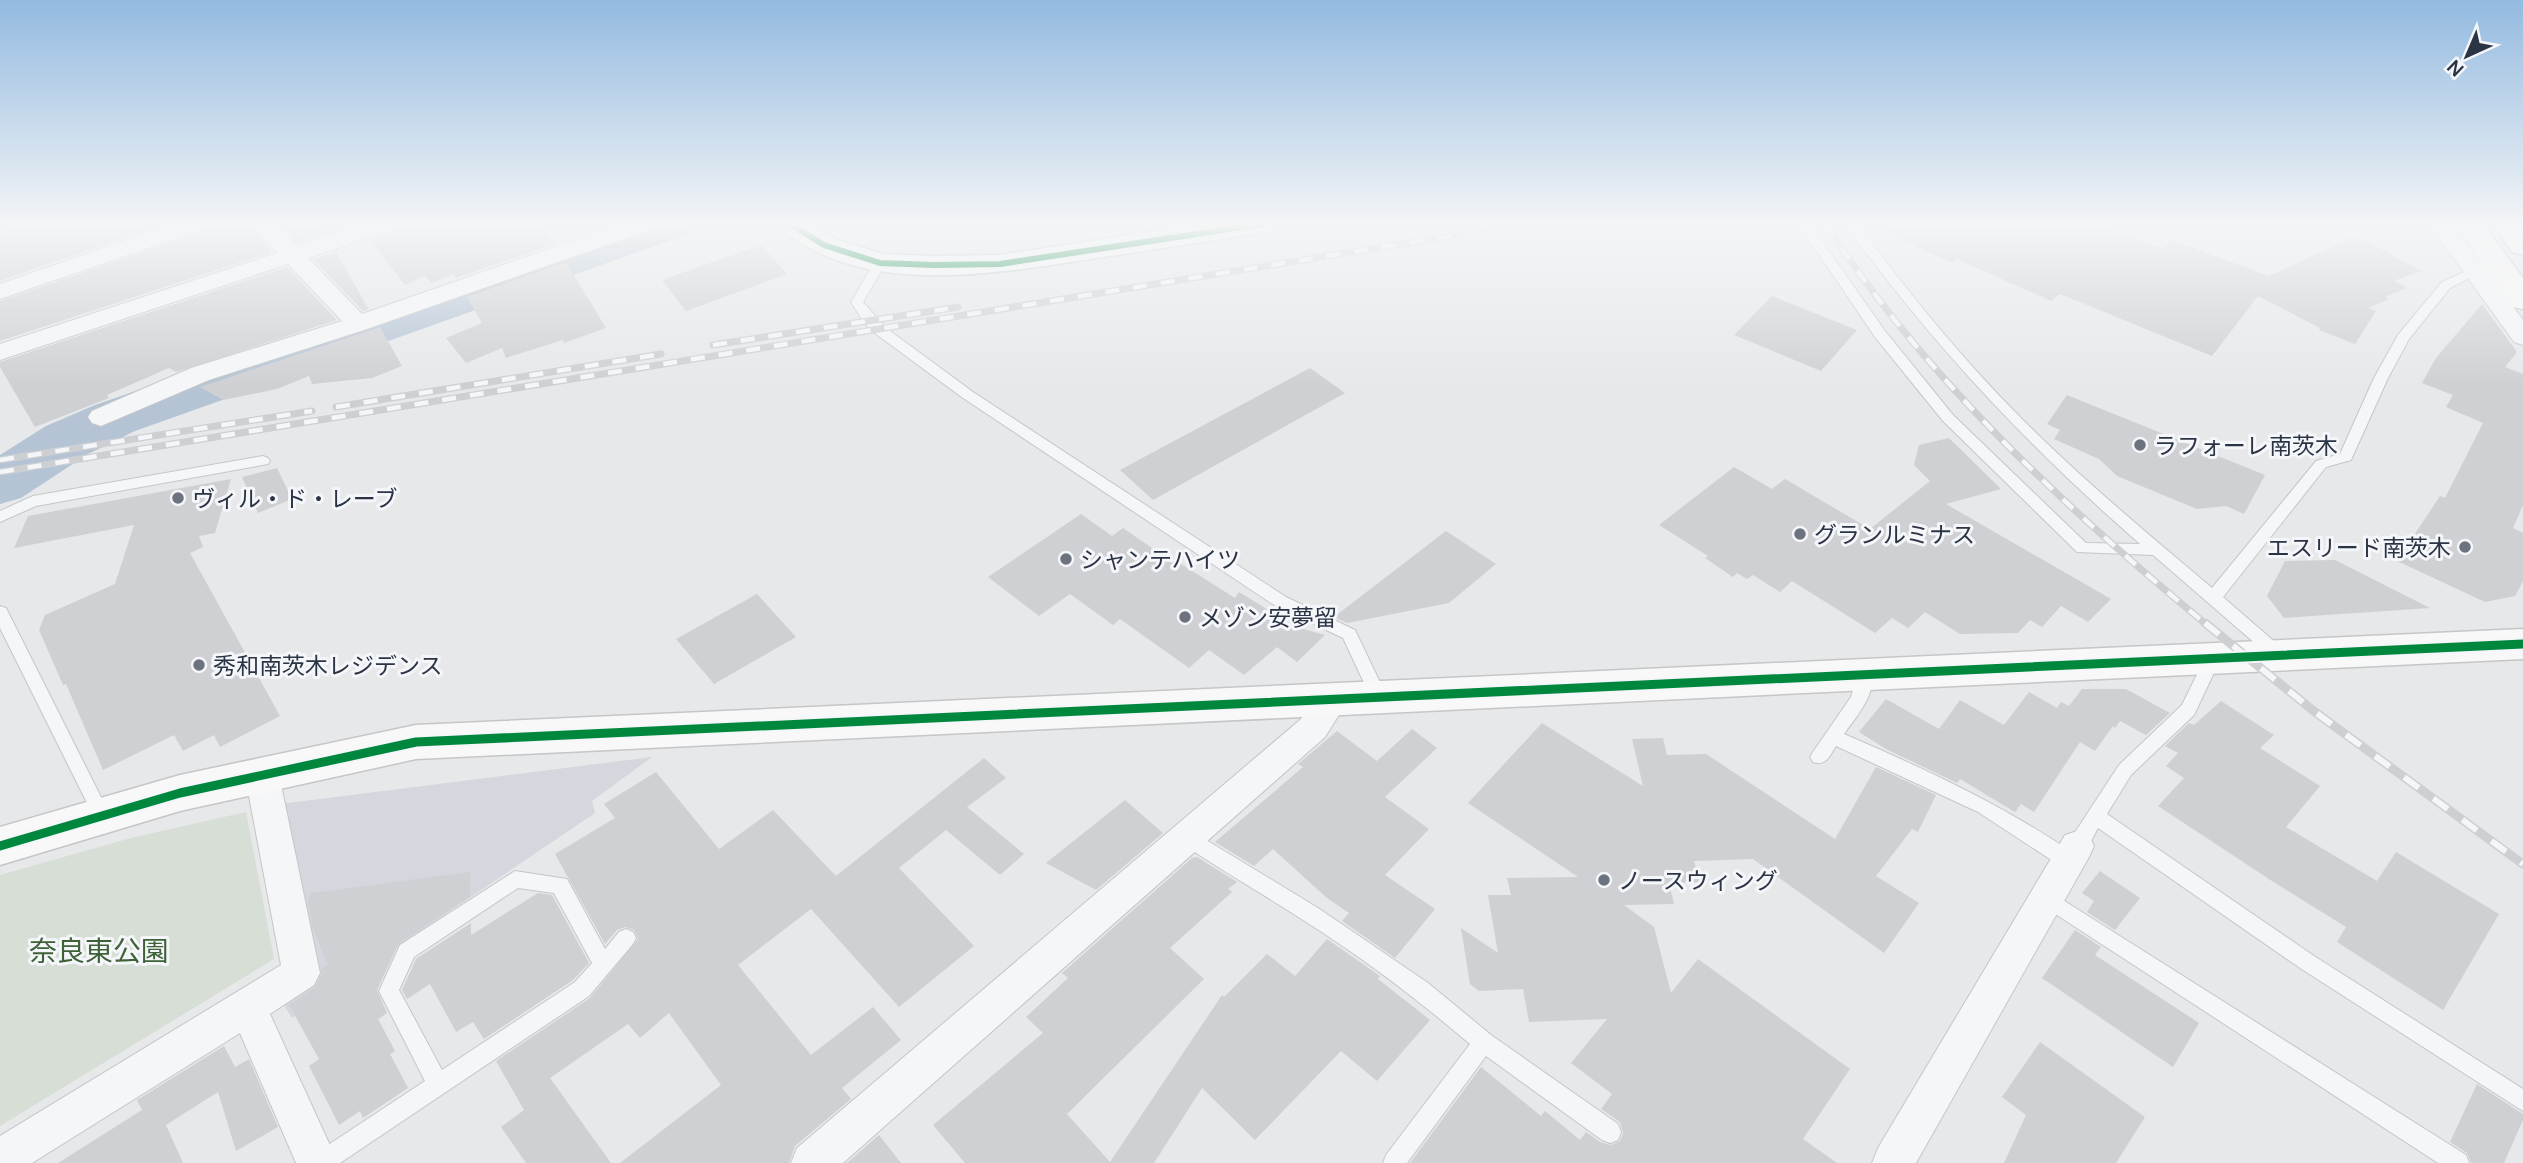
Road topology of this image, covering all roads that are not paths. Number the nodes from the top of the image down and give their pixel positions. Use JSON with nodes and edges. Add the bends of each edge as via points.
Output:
{"nodes":[{"id":1,"x":40,"y":278,"type":"edge"},
{"id":2,"x":225,"y":278,"type":"edge"},
{"id":3,"x":314,"y":278,"type":"edge"},
{"id":4,"x":490,"y":278,"type":"edge"},
{"id":5,"x":871,"y":278,"type":"edge"},
{"id":6,"x":1841,"y":278,"type":"edge"},
{"id":7,"x":1893,"y":278,"type":"edge"},
{"id":8,"x":2464,"y":278,"type":"edge"},
{"id":9,"x":2491,"y":278,"type":"edge"},
{"id":10,"x":2497,"y":278,"type":"edge"},
{"id":11,"x":0,"y":292,"type":"edge"},
{"id":12,"x":2523,"y":300,"type":"edge"},
{"id":13,"x":358,"y":324,"type":"junction"},
{"id":14,"x":2523,"y":337,"type":"edge"},
{"id":15,"x":0,"y":352,"type":"edge"},
{"id":16,"x":101,"y":417,"type":"dead end"},
{"id":17,"x":263,"y":461,"type":"dead end"},
{"id":18,"x":0,"y":517,"type":"edge"},
{"id":19,"x":2158,"y":550,"type":"junction"},
{"id":20,"x":2214,"y":597,"type":"junction"},
{"id":21,"x":0,"y":612,"type":"edge"},
{"id":22,"x":2523,"y":644,"type":"edge"},
{"id":23,"x":2280,"y":655,"type":"junction"},
{"id":24,"x":2213,"y":658,"type":"junction"},
{"id":25,"x":1864,"y":675,"type":"junction"},
{"id":26,"x":1379,"y":697,"type":"junction"},
{"id":27,"x":1333,"y":699,"type":"junction"},
{"id":28,"x":1834,"y":737,"type":"junction"},
{"id":29,"x":1819,"y":757,"type":"dead end"},
{"id":30,"x":262,"y":775,"type":"junction"},
{"id":31,"x":102,"y":816,"type":"junction"},
{"id":32,"x":1188,"y":836,"type":"junction"},
{"id":33,"x":2081,"y":841,"type":"junction"},
{"id":34,"x":0,"y":846,"type":"edge"},
{"id":35,"x":2047,"y":898,"type":"junction"},
{"id":36,"x":626,"y":938,"type":"dead end"},
{"id":37,"x":603,"y":965,"type":"junction"},
{"id":38,"x":248,"y":1007,"type":"junction"},
{"id":39,"x":1484,"y":1042,"type":"junction"},
{"id":40,"x":438,"y":1085,"type":"junction"},
{"id":41,"x":2523,"y":1101,"type":"edge"},
{"id":42,"x":1610,"y":1132,"type":"dead end"},
{"id":43,"x":0,"y":1159,"type":"edge"},
{"id":44,"x":319,"y":1163,"type":"edge"},
{"id":45,"x":812,"y":1163,"type":"edge"},
{"id":46,"x":1394,"y":1163,"type":"edge"},
{"id":47,"x":1893,"y":1163,"type":"edge"},
{"id":48,"x":2458,"y":1163,"type":"edge"}],
"edges":[{"from":1,"to":11,"type":"street"},
{"from":2,"to":15,"type":"street"},
{"from":3,"to":13,"type":"street"},
{"from":4,"to":13,"type":"street"},
{"from":5,"to":26,"type":"lane","via":[[857,302],[875,326],[968,395],[1280,601],[1349,634]]},
{"from":6,"to":19,"type":"lane","via":[[1948,418],[2082,548]]},
{"from":7,"to":19,"type":"lane","via":[[1994,398],[2073,476]]},
{"from":8,"to":20,"type":"lane","via":[[2446,285],[2403,338],[2346,457],[2321,464]]},
{"from":9,"to":14,"type":"street"},
{"from":10,"to":12,"type":"main road"},
{"from":13,"to":16,"type":"street","via":[[200,374]]},
{"from":17,"to":18,"type":"lane","via":[[33,501]]},
{"from":19,"to":20,"type":"lane"},
{"from":20,"to":23,"type":"lane"},
{"from":21,"to":31,"type":"lane"},
{"from":22,"to":23,"type":"main road"},
{"from":23,"to":24,"type":"main road"},
{"from":24,"to":25,"type":"main road"},
{"from":24,"to":33,"type":"lane","via":[[2188,710],[2125,770]]},
{"from":25,"to":26,"type":"main road"},
{"from":25,"to":28,"type":"lane","via":[[1859,699]]},
{"from":26,"to":27,"type":"main road"},
{"from":27,"to":30,"type":"main road","via":[[416,742]]},
{"from":27,"to":32,"type":"street","via":[[1313,728]]},
{"from":28,"to":29,"type":"lane"},
{"from":28,"to":33,"type":"lane","via":[[1928,776],[2035,835]]},
{"from":30,"to":31,"type":"main road"},
{"from":30,"to":38,"type":"street","via":[[301,973]]},
{"from":31,"to":34,"type":"main road"},
{"from":32,"to":39,"type":"lane","via":[[1421,990]]},
{"from":32,"to":45,"type":"street"},
{"from":33,"to":35,"type":"street"},
{"from":33,"to":41,"type":"lane","via":[[2307,962]]},
{"from":35,"to":47,"type":"street"},
{"from":35,"to":48,"type":"lane"},
{"from":36,"to":37,"type":"lane"},
{"from":37,"to":40,"type":"lane","via":[[582,989]]},
{"from":37,"to":40,"type":"lane","via":[[561,885],[515,880],[407,951],[389,991]]},
{"from":38,"to":43,"type":"street"},
{"from":38,"to":44,"type":"street"},
{"from":39,"to":42,"type":"lane"},
{"from":39,"to":46,"type":"lane"},
{"from":40,"to":44,"type":"lane"}]}
